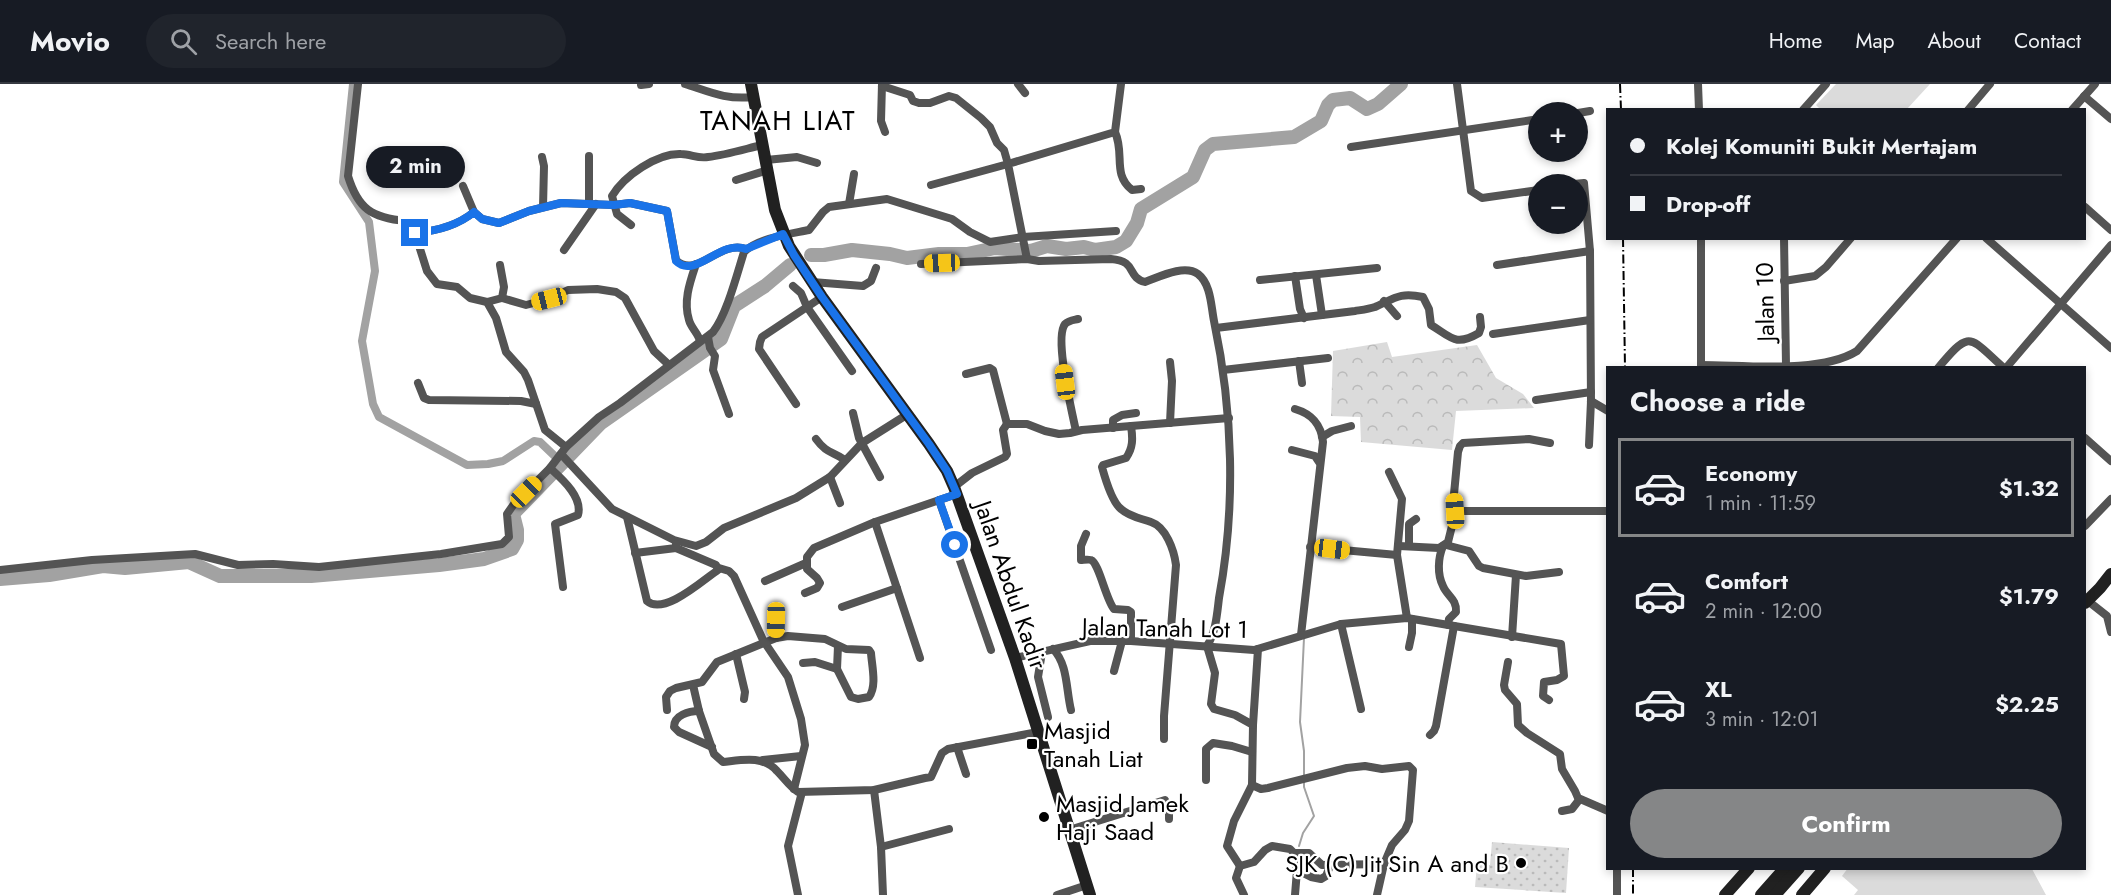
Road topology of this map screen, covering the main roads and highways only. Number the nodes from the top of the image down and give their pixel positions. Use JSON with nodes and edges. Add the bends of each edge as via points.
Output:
{"nodes":[{"id":1,"x":751,"y":84,"type":"edge"},
{"id":2,"x":2111,"y":574,"type":"edge"},
{"id":3,"x":2086,"y":602,"type":"edge"},
{"id":4,"x":1747,"y":870,"type":"edge"},
{"id":5,"x":1783,"y":870,"type":"edge"},
{"id":6,"x":1797,"y":870,"type":"edge"},
{"id":7,"x":1823,"y":870,"type":"edge"},
{"id":8,"x":1089,"y":890,"type":"edge"},
{"id":9,"x":1725,"y":895,"type":"edge"},
{"id":10,"x":1761,"y":895,"type":"edge"},
{"id":11,"x":1775,"y":895,"type":"edge"},
{"id":12,"x":1802,"y":895,"type":"edge"}],
"edges":[{"from":1,"to":8,"type":"main road","name":"Jalan Abdul Kadir","via":[[783,234],[822,297],[947,471],[955,490],[1015,658]]},
{"from":2,"to":3,"type":"main road"},
{"from":4,"to":9,"type":"main road"},
{"from":5,"to":10,"type":"main road"},
{"from":6,"to":11,"type":"main road"},
{"from":7,"to":12,"type":"main road"}]}
